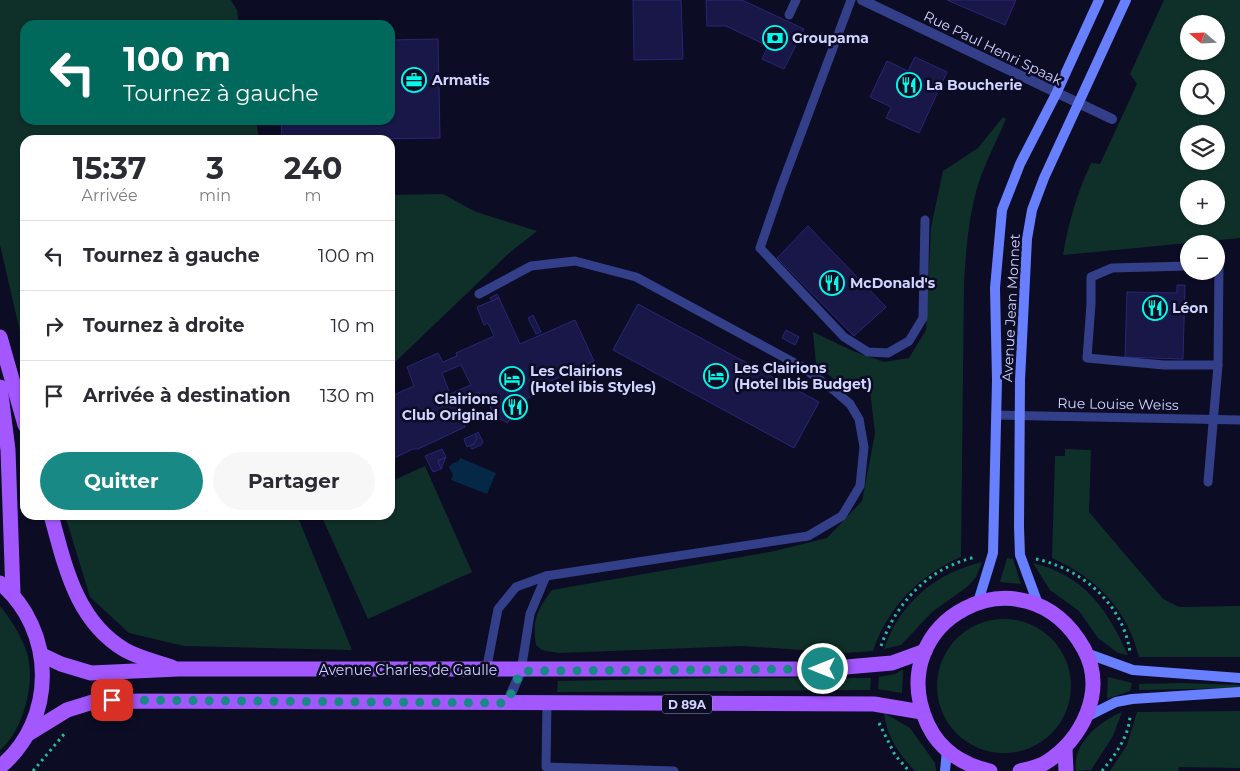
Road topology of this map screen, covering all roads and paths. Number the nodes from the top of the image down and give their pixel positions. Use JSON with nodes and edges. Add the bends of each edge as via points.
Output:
{"nodes":[{"id":1,"x":796,"y":0,"type":"edge"},
{"id":2,"x":851,"y":0,"type":"edge"},
{"id":3,"x":862,"y":0,"type":"edge"},
{"id":4,"x":1100,"y":0,"type":"edge"},
{"id":5,"x":1126,"y":0,"type":"edge"},
{"id":6,"x":789,"y":15,"type":"dead end"},
{"id":7,"x":1056,"y":94,"type":"junction"},
{"id":8,"x":1077,"y":104,"type":"junction"},
{"id":9,"x":1112,"y":119,"type":"dead end"},
{"id":10,"x":924,"y":220,"type":"dead end"},
{"id":11,"x":1180,"y":266,"type":"edge"},
{"id":12,"x":1219,"y":280,"type":"edge"},
{"id":13,"x":479,"y":294,"type":"dead end"},
{"id":14,"x":0,"y":337,"type":"edge"},
{"id":15,"x":1218,"y":365,"type":"junction"},
{"id":16,"x":0,"y":387,"type":"edge"},
{"id":17,"x":20,"y":407,"type":"edge"},
{"id":18,"x":996,"y":415,"type":"junction"},
{"id":19,"x":1020,"y":415,"type":"junction"},
{"id":20,"x":1212,"y":420,"type":"junction"},
{"id":21,"x":1240,"y":420,"type":"edge"},
{"id":22,"x":1208,"y":482,"type":"dead end"},
{"id":23,"x":52,"y":520,"type":"edge"},
{"id":24,"x":981,"y":556,"type":"dead end"},
{"id":25,"x":1034,"y":558,"type":"dead end"},
{"id":26,"x":546,"y":576,"type":"junction"},
{"id":27,"x":0,"y":583,"type":"edge"},
{"id":28,"x":13,"y":594,"type":"junction"},
{"id":29,"x":978,"y":602,"type":"junction"},
{"id":30,"x":1038,"y":604,"type":"junction"},
{"id":31,"x":925,"y":651,"type":"junction"},
{"id":32,"x":1086,"y":653,"type":"junction"},
{"id":33,"x":42,"y":655,"type":"junction"},
{"id":34,"x":878,"y":655,"type":"dead end"},
{"id":35,"x":1132,"y":660,"type":"dead end"},
{"id":36,"x":178,"y":669,"type":"junction"},
{"id":37,"x":486,"y":671,"type":"junction"},
{"id":38,"x":521,"y":671,"type":"junction"},
{"id":39,"x":1240,"y":678,"type":"edge"},
{"id":40,"x":1240,"y":692,"type":"edge"},
{"id":41,"x":507,"y":703,"type":"junction"},
{"id":42,"x":547,"y":703,"type":"junction"},
{"id":43,"x":922,"y":712,"type":"junction"},
{"id":44,"x":1086,"y":717,"type":"junction"},
{"id":45,"x":1130,"y":717,"type":"dead end"},
{"id":46,"x":878,"y":721,"type":"dead end"},
{"id":47,"x":28,"y":734,"type":"junction"},
{"id":48,"x":1065,"y":749,"type":"junction"},
{"id":49,"x":947,"y":750,"type":"junction"},
{"id":50,"x":0,"y":767,"type":"edge"},
{"id":51,"x":674,"y":771,"type":"edge"},
{"id":52,"x":909,"y":771,"type":"edge"},
{"id":53,"x":945,"y":771,"type":"edge"},
{"id":54,"x":990,"y":771,"type":"edge"},
{"id":55,"x":1020,"y":771,"type":"edge"},
{"id":56,"x":1066,"y":771,"type":"edge"},
{"id":57,"x":1102,"y":771,"type":"edge"}],
"edges":[{"from":1,"to":6,"type":"lane"},
{"from":2,"to":10,"type":"lane","via":[[760,248],[844,336],[868,352],[888,353],[909,341],[923,318]]},
{"from":3,"to":7,"type":"street","name":"Rue Paul Henri Spaak"},
{"from":4,"to":7,"type":"street","name":"Avenue Jean Monnet"},
{"from":5,"to":8,"type":"street","name":"Avenue Jean Monnet"},
{"from":7,"to":8,"type":"street","name":"Rue Paul Henri Spaak"},
{"from":7,"to":18,"type":"street","name":"Avenue Jean Monnet","via":[[1020,164],[1002,210],[996,288]]},
{"from":8,"to":9,"type":"street","name":"Rue Paul Henri Spaak"},
{"from":8,"to":19,"type":"street","name":"Avenue Jean Monnet","via":[[1032,210],[1023,288]]},
{"from":11,"to":15,"type":"lane","via":[[1112,268],[1091,277],[1087,358]]},
{"from":12,"to":15,"type":"lane"},
{"from":13,"to":26,"type":"lane","via":[[532,266],[576,261],[636,277],[802,367],[850,404],[859,419],[864,447],[860,486],[842,516],[808,536]]},
{"from":14,"to":17,"type":"main road"},
{"from":15,"to":20,"type":"lane"},
{"from":16,"to":28,"type":"main road","via":[[8,450]]},
{"from":18,"to":19,"type":"lane","name":"Rue Louise Weiss"},
{"from":18,"to":29,"type":"street","name":"Avenue Jean Monnet","via":[[993,553]]},
{"from":19,"to":20,"type":"lane","name":"Rue Louise Weiss"},
{"from":19,"to":30,"type":"street","name":"Avenue Jean Monnet","via":[[1020,555]]},
{"from":20,"to":21,"type":"lane","name":"Rue Louise Weiss"},
{"from":20,"to":22,"type":"lane"},
{"from":23,"to":36,"type":"main road","via":[[79,603],[99,630],[126,650]]},
{"from":24,"to":34,"type":"path","via":[[963,560],[932,575],[908,597],[887,629]]},
{"from":25,"to":35,"type":"path","via":[[1059,564],[1084,579],[1104,598],[1118,617]]},
{"from":26,"to":37,"type":"lane","via":[[516,586],[498,609]]},
{"from":26,"to":38,"type":"lane","via":[[530,614]]},
{"from":27,"to":28,"type":"main road"},
{"from":28,"to":33,"type":"main road","via":[[36,633]]},
{"from":29,"to":30,"type":"main road","via":[[998,598]]},
{"from":29,"to":31,"type":"main road","via":[[956,614],[938,630]]},
{"from":30,"to":32,"type":"main road","via":[[1069,627]]},
{"from":31,"to":38,"type":"main road","name":"Avenue Charles de Gaulle","via":[[892,663],[823,669]]},
{"from":31,"to":43,"type":"main road","via":[[918,692]]},
{"from":32,"to":39,"type":"street","via":[[1133,670]]},
{"from":32,"to":44,"type":"main road","via":[[1092,682]]},
{"from":33,"to":36,"type":"main road","name":"Avenue Charles de Gaulle","via":[[90,673]]},
{"from":33,"to":47,"type":"main road","via":[[39,709]]},
{"from":36,"to":37,"type":"main road","name":"Avenue Charles de Gaulle"},
{"from":37,"to":38,"type":"main road","name":"Avenue Charles de Gaulle"},
{"from":38,"to":41,"type":"street"},
{"from":40,"to":44,"type":"street","via":[[1132,699],[1116,702]]},
{"from":41,"to":42,"type":"main road","number":"D 89A"},
{"from":41,"to":47,"type":"main road","number":"D 89A","via":[[96,701],[67,710]]},
{"from":42,"to":43,"type":"main road","number":"D 89A","via":[[874,704]]},
{"from":42,"to":51,"type":"lane","via":[[546,767]]},
{"from":43,"to":49,"type":"main road","via":[[932,733]]},
{"from":44,"to":48,"type":"main road"},
{"from":45,"to":57,"type":"path","via":[[1130,725],[1119,748]]},
{"from":46,"to":52,"type":"path","via":[[895,755]]},
{"from":47,"to":50,"type":"main road"},
{"from":48,"to":55,"type":"main road","via":[[1043,764]]},
{"from":48,"to":56,"type":"main road"},
{"from":49,"to":53,"type":"street"},
{"from":49,"to":54,"type":"main road","via":[[961,761]]}]}
